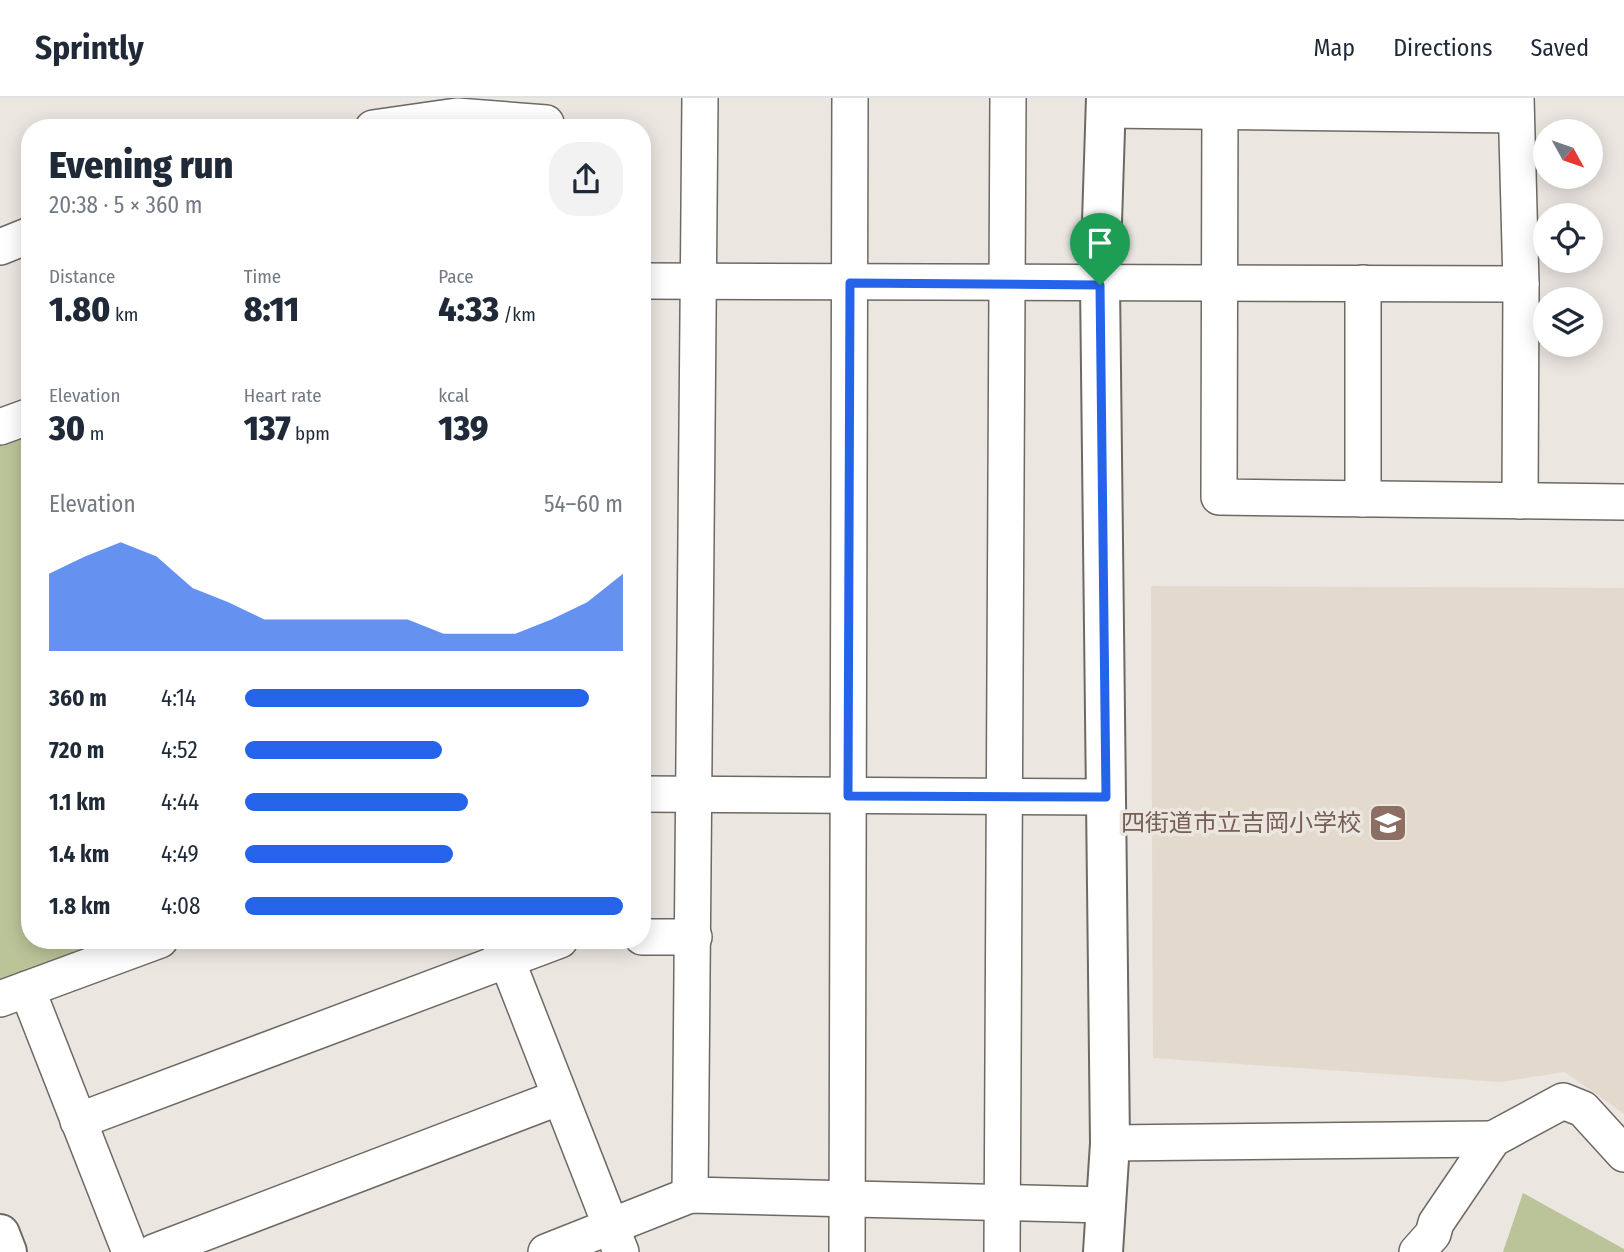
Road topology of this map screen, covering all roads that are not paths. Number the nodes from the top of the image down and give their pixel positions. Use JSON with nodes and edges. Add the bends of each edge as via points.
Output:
{"nodes":[{"id":1,"x":700,"y":98,"type":"edge"},
{"id":2,"x":850,"y":98,"type":"edge"},
{"id":3,"x":1008,"y":98,"type":"edge"},
{"id":4,"x":1106,"y":104,"type":"edge"},
{"id":5,"x":1219,"y":106,"type":"edge"},
{"id":6,"x":1364,"y":106,"type":"edge"},
{"id":7,"x":1516,"y":106,"type":"edge"},
{"id":8,"x":546,"y":116,"type":"edge"},
{"id":9,"x":436,"y":119,"type":"edge"},
{"id":10,"x":21,"y":239,"type":"edge"},
{"id":11,"x":0,"y":247,"type":"edge"},
{"id":12,"x":651,"y":281,"type":"edge"},
{"id":13,"x":699,"y":282,"type":"junction"},
{"id":14,"x":1219,"y":282,"type":"junction"},
{"id":15,"x":850,"y":283,"type":"junction"},
{"id":16,"x":1363,"y":283,"type":"junction"},
{"id":17,"x":1007,"y":284,"type":"junction"},
{"id":18,"x":1521,"y":284,"type":"junction"},
{"id":19,"x":1100,"y":285,"type":"junction"},
{"id":20,"x":21,"y":419,"type":"edge"},
{"id":21,"x":0,"y":427,"type":"edge"},
{"id":22,"x":1363,"y":499,"type":"junction"},
{"id":23,"x":1520,"y":501,"type":"junction"},
{"id":24,"x":1624,"y":502,"type":"edge"},
{"id":25,"x":696,"y":793,"type":"junction"},
{"id":26,"x":651,"y":794,"type":"edge"},
{"id":27,"x":848,"y":796,"type":"junction"},
{"id":28,"x":1106,"y":797,"type":"junction"},
{"id":29,"x":1005,"y":798,"type":"junction"},
{"id":30,"x":651,"y":937,"type":"edge"},
{"id":31,"x":694,"y":937,"type":"junction"},
{"id":32,"x":136,"y":949,"type":"edge"},
{"id":33,"x":503,"y":949,"type":"edge"},
{"id":34,"x":14,"y":994,"type":"edge"},
{"id":35,"x":560,"y":1097,"type":"junction"},
{"id":36,"x":78,"y":1121,"type":"junction"},
{"id":37,"x":1493,"y":1139,"type":"junction"},
{"id":38,"x":1110,"y":1143,"type":"junction"},
{"id":39,"x":1624,"y":1154,"type":"edge"},
{"id":40,"x":690,"y":1195,"type":"junction"},
{"id":41,"x":848,"y":1197,"type":"junction"},
{"id":42,"x":1002,"y":1201,"type":"junction"},
{"id":43,"x":1106,"y":1205,"type":"junction"},
{"id":44,"x":0,"y":1234,"type":"edge"},
{"id":45,"x":616,"y":1239,"type":"edge"},
{"id":46,"x":7,"y":1252,"type":"edge"},
{"id":47,"x":130,"y":1252,"type":"edge"},
{"id":48,"x":154,"y":1252,"type":"edge"},
{"id":49,"x":546,"y":1252,"type":"edge"},
{"id":50,"x":847,"y":1252,"type":"edge"},
{"id":51,"x":1002,"y":1252,"type":"edge"},
{"id":52,"x":1103,"y":1252,"type":"edge"},
{"id":53,"x":1417,"y":1252,"type":"edge"}],
"edges":[{"from":1,"to":13,"type":"street"},
{"from":2,"to":15,"type":"street"},
{"from":3,"to":17,"type":"street"},
{"from":4,"to":5,"type":"street"},
{"from":4,"to":19,"type":"street"},
{"from":5,"to":6,"type":"street"},
{"from":5,"to":14,"type":"street"},
{"from":6,"to":7,"type":"street"},
{"from":7,"to":18,"type":"street"},
{"from":8,"to":9,"type":"street"},
{"from":10,"to":11,"type":"street"},
{"from":12,"to":13,"type":"street"},
{"from":13,"to":15,"type":"street"},
{"from":13,"to":25,"type":"street"},
{"from":14,"to":16,"type":"street"},
{"from":14,"to":19,"type":"street"},
{"from":14,"to":22,"type":"street","via":[[1219,497]]},
{"from":15,"to":17,"type":"street"},
{"from":15,"to":27,"type":"street"},
{"from":16,"to":18,"type":"street"},
{"from":16,"to":22,"type":"street"},
{"from":17,"to":19,"type":"street"},
{"from":17,"to":29,"type":"street"},
{"from":18,"to":23,"type":"street"},
{"from":19,"to":28,"type":"street"},
{"from":20,"to":21,"type":"street"},
{"from":22,"to":23,"type":"street"},
{"from":23,"to":24,"type":"street"},
{"from":25,"to":26,"type":"street"},
{"from":25,"to":27,"type":"street"},
{"from":25,"to":31,"type":"street"},
{"from":27,"to":29,"type":"street"},
{"from":27,"to":41,"type":"street"},
{"from":28,"to":29,"type":"street"},
{"from":28,"to":38,"type":"street"},
{"from":29,"to":42,"type":"street"},
{"from":30,"to":31,"type":"street"},
{"from":31,"to":40,"type":"street"},
{"from":32,"to":34,"type":"street"},
{"from":33,"to":35,"type":"street"},
{"from":33,"to":36,"type":"street"},
{"from":34,"to":36,"type":"street"},
{"from":35,"to":45,"type":"street"},
{"from":35,"to":48,"type":"street"},
{"from":36,"to":47,"type":"street"},
{"from":37,"to":38,"type":"street"},
{"from":37,"to":39,"type":"street","via":[[1563,1101],[1583,1109]]},
{"from":37,"to":53,"type":"street"},
{"from":38,"to":43,"type":"street"},
{"from":40,"to":41,"type":"street"},
{"from":40,"to":45,"type":"street"},
{"from":41,"to":42,"type":"street"},
{"from":41,"to":50,"type":"street"},
{"from":42,"to":43,"type":"street"},
{"from":42,"to":51,"type":"street"},
{"from":43,"to":52,"type":"street"},
{"from":44,"to":46,"type":"street"},
{"from":45,"to":49,"type":"street"}]}
